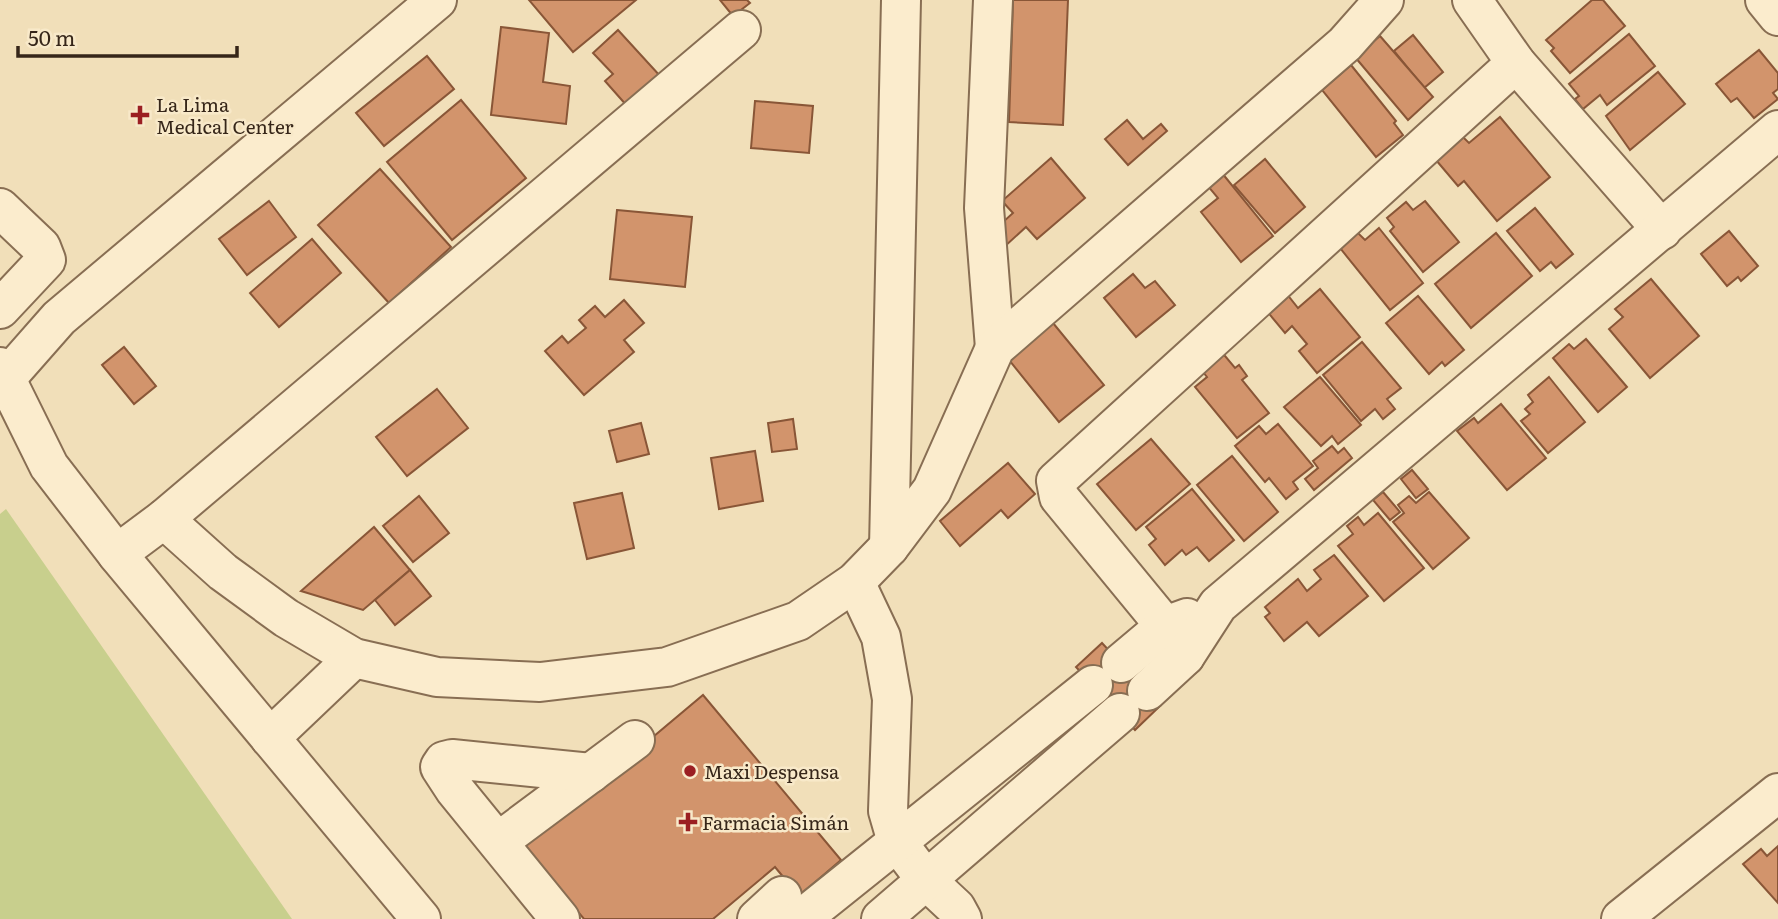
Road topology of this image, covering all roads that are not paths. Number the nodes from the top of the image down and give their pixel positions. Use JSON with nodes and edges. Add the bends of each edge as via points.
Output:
{"nodes":[{"id":1,"x":437,"y":0,"type":"edge"},
{"id":2,"x":901,"y":0,"type":"edge"},
{"id":3,"x":993,"y":0,"type":"edge"},
{"id":4,"x":1384,"y":0,"type":"edge"},
{"id":5,"x":1472,"y":0,"type":"edge"},
{"id":6,"x":1765,"y":0,"type":"edge"},
{"id":7,"x":1778,"y":16,"type":"edge"},
{"id":8,"x":741,"y":30,"type":"dead end"},
{"id":9,"x":1516,"y":63,"type":"junction"},
{"id":10,"x":1778,"y":130,"type":"edge"},
{"id":11,"x":0,"y":208,"type":"edge"},
{"id":12,"x":1661,"y":230,"type":"junction"},
{"id":13,"x":0,"y":309,"type":"edge"},
{"id":14,"x":995,"y":348,"type":"junction"},
{"id":15,"x":2,"y":375,"type":"edge"},
{"id":16,"x":164,"y":519,"type":"junction"},
{"id":17,"x":889,"y":548,"type":"junction"},
{"id":18,"x":117,"y":554,"type":"junction"},
{"id":19,"x":855,"y":582,"type":"junction"},
{"id":20,"x":1175,"y":641,"type":"junction"},
{"id":21,"x":354,"y":658,"type":"junction"},
{"id":22,"x":1097,"y":682,"type":"junction"},
{"id":23,"x":1123,"y":711,"type":"junction"},
{"id":24,"x":1036,"y":731,"type":"junction"},
{"id":25,"x":270,"y":738,"type":"junction"},
{"id":26,"x":635,"y":740,"type":"dead end"},
{"id":27,"x":1062,"y":763,"type":"junction"},
{"id":28,"x":591,"y":773,"type":"junction"},
{"id":29,"x":1778,"y":793,"type":"edge"},
{"id":30,"x":498,"y":842,"type":"junction"},
{"id":31,"x":897,"y":842,"type":"junction"},
{"id":32,"x":926,"y":880,"type":"junction"},
{"id":33,"x":780,"y":911,"type":"edge"},
{"id":34,"x":421,"y":919,"type":"edge"},
{"id":35,"x":560,"y":919,"type":"edge"},
{"id":36,"x":881,"y":919,"type":"edge"},
{"id":37,"x":962,"y":919,"type":"edge"},
{"id":38,"x":1620,"y":919,"type":"edge"}],
"edges":[{"from":1,"to":15,"type":"street","via":[[59,317]]},
{"from":2,"to":17,"type":"street"},
{"from":3,"to":14,"type":"street","via":[[984,208]]},
{"from":4,"to":14,"type":"street","via":[[1345,44]]},
{"from":5,"to":9,"type":"street"},
{"from":6,"to":7,"type":"street"},
{"from":8,"to":16,"type":"street"},
{"from":9,"to":12,"type":"street"},
{"from":9,"to":20,"type":"street","via":[[1056,481],[1059,497]]},
{"from":10,"to":12,"type":"street"},
{"from":11,"to":13,"type":"street","via":[[40,247],[46,260]]},
{"from":12,"to":20,"type":"street"},
{"from":14,"to":17,"type":"street","via":[[932,490]]},
{"from":15,"to":18,"type":"street","via":[[49,466]]},
{"from":16,"to":18,"type":"street"},
{"from":16,"to":21,"type":"street","via":[[254,595]]},
{"from":17,"to":19,"type":"street"},
{"from":18,"to":25,"type":"street"},
{"from":19,"to":21,"type":"street","via":[[798,621],[667,667],[540,682],[437,677]]},
{"from":19,"to":31,"type":"street","via":[[881,637],[891,699],[888,811]]},
{"from":20,"to":22,"type":"street"},
{"from":20,"to":23,"type":"street"},
{"from":21,"to":25,"type":"street"},
{"from":22,"to":23,"type":"street"},
{"from":22,"to":24,"type":"street"},
{"from":23,"to":27,"type":"street"},
{"from":24,"to":27,"type":"street"},
{"from":24,"to":31,"type":"street"},
{"from":25,"to":34,"type":"street"},
{"from":26,"to":28,"type":"street"},
{"from":27,"to":32,"type":"street"},
{"from":28,"to":30,"type":"street"},
{"from":28,"to":30,"type":"street","via":[[444,761],[440,767],[455,790]]},
{"from":29,"to":38,"type":"street"},
{"from":30,"to":35,"type":"street"},
{"from":31,"to":32,"type":"street"},
{"from":31,"to":33,"type":"street"},
{"from":32,"to":36,"type":"street"},
{"from":32,"to":37,"type":"street"}]}
